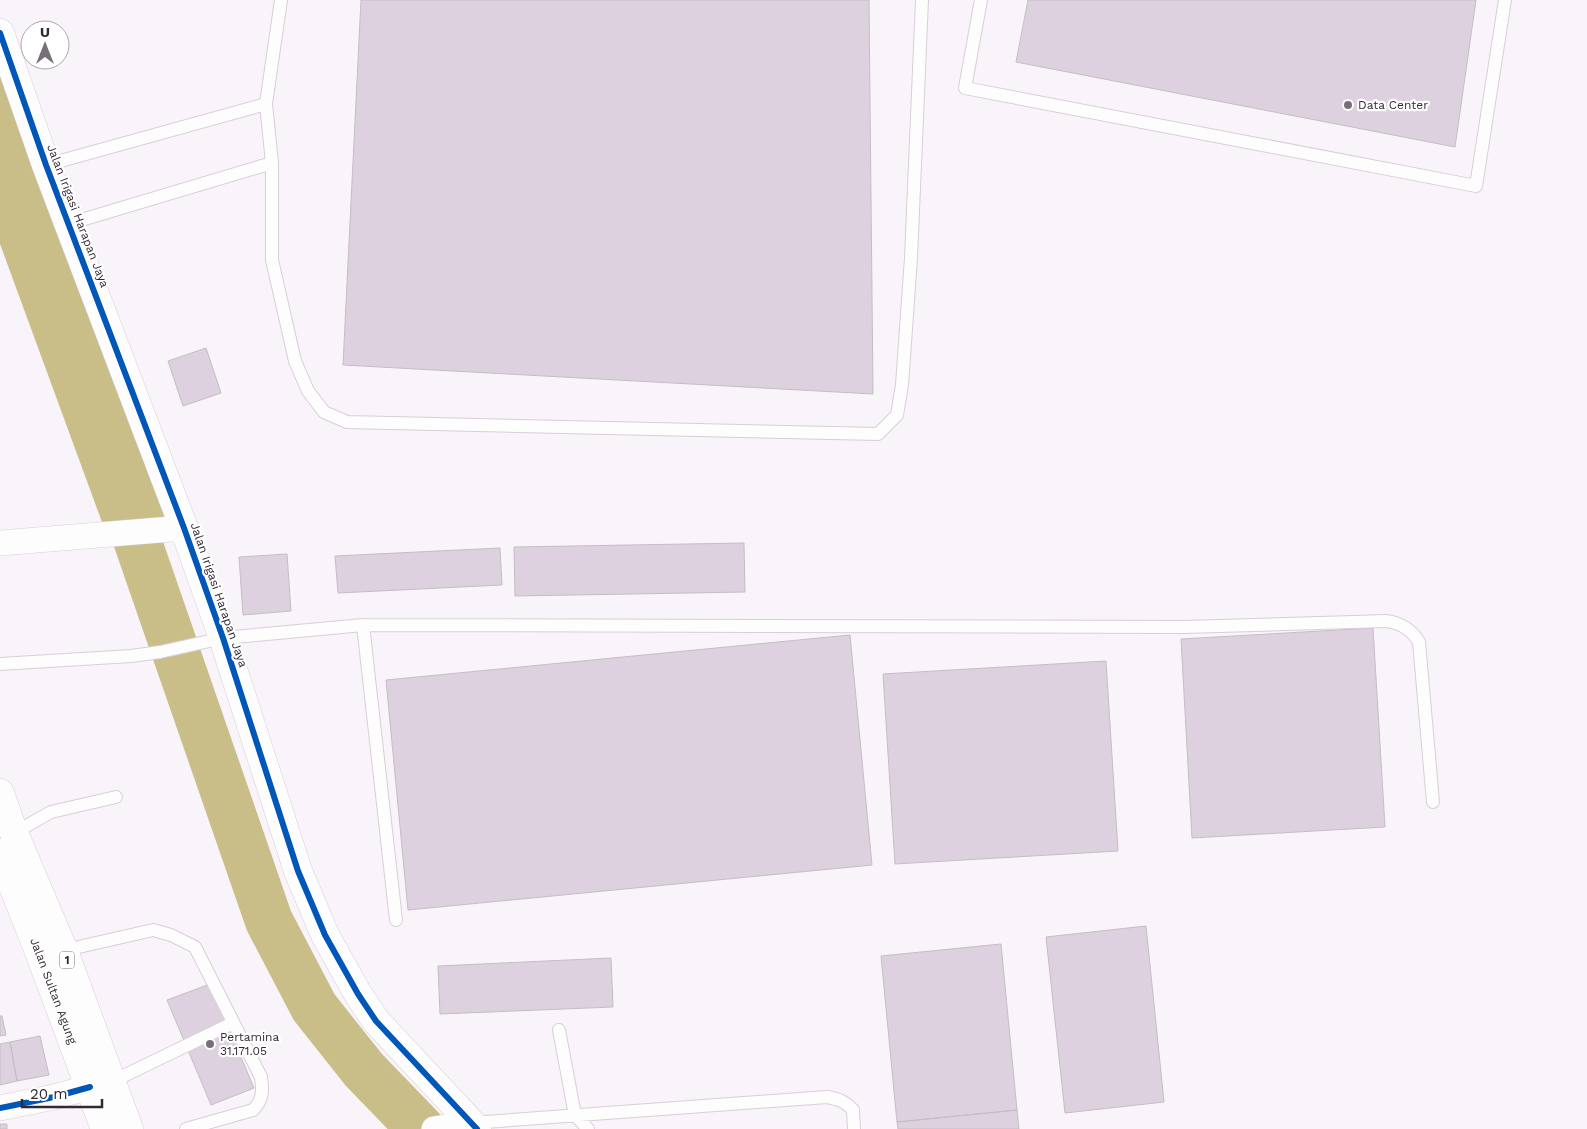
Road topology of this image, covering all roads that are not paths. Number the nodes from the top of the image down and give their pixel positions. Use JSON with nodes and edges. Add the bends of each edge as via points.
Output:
{"nodes":[{"id":1,"x":281,"y":0,"type":"edge"},
{"id":2,"x":922,"y":0,"type":"edge"},
{"id":3,"x":981,"y":0,"type":"edge"},
{"id":4,"x":1505,"y":0,"type":"edge"},
{"id":5,"x":0,"y":33,"type":"edge"},
{"id":6,"x":266,"y":104,"type":"junction"},
{"id":7,"x":272,"y":163,"type":"junction"},
{"id":8,"x":46,"y":165,"type":"junction"},
{"id":9,"x":68,"y":224,"type":"junction"},
{"id":10,"x":184,"y":528,"type":"junction"},
{"id":11,"x":0,"y":543,"type":"edge"},
{"id":12,"x":363,"y":625,"type":"junction"},
{"id":13,"x":223,"y":638,"type":"junction"},
{"id":14,"x":0,"y":664,"type":"edge"},
{"id":15,"x":0,"y":793,"type":"edge"},
{"id":16,"x":116,"y":797,"type":"dead end"},
{"id":17,"x":1434,"y":802,"type":"dead end"},
{"id":18,"x":7,"y":843,"type":"edge"},
{"id":19,"x":396,"y":920,"type":"dead end"},
{"id":20,"x":52,"y":952,"type":"junction"},
{"id":21,"x":233,"y":1024,"type":"junction"},
{"id":22,"x":559,"y":1030,"type":"dead end"},
{"id":23,"x":100,"y":1085,"type":"junction"},
{"id":24,"x":0,"y":1108,"type":"edge"},
{"id":25,"x":575,"y":1115,"type":"junction"},
{"id":26,"x":458,"y":1127,"type":"edge"},
{"id":27,"x":105,"y":1129,"type":"edge"},
{"id":28,"x":129,"y":1129,"type":"edge"},
{"id":29,"x":186,"y":1129,"type":"edge"},
{"id":30,"x":588,"y":1129,"type":"edge"},
{"id":31,"x":854,"y":1129,"type":"edge"}],
"edges":[{"from":1,"to":6,"type":"lane"},
{"from":2,"to":7,"type":"lane","via":[[902,385],[897,415],[878,434],[347,422],[324,412],[308,391],[294,362],[272,260]]},
{"from":3,"to":4,"type":"lane","via":[[965,88],[1476,186]]},
{"from":5,"to":8,"type":"main road","name":"Jalan Irigasi Harapan Jaya"},
{"from":6,"to":7,"type":"lane"},
{"from":6,"to":8,"type":"lane"},
{"from":7,"to":9,"type":"lane"},
{"from":8,"to":9,"type":"main road","name":"Jalan Irigasi Harapan Jaya"},
{"from":9,"to":10,"type":"main road","name":"Jalan Irigasi Harapan Jaya"},
{"from":10,"to":11,"type":"street"},
{"from":10,"to":13,"type":"main road","name":"Jalan Irigasi Harapan Jaya"},
{"from":12,"to":13,"type":"lane"},
{"from":12,"to":17,"type":"lane","via":[[1184,627],[1386,621],[1407,627],[1419,642]]},
{"from":12,"to":19,"type":"lane"},
{"from":13,"to":14,"type":"lane","via":[[131,656]]},
{"from":13,"to":26,"type":"main road","name":"Jalan Irigasi Harapan Jaya","via":[[298,871],[325,935],[376,1021]]},
{"from":15,"to":18,"type":"main road","name":"Jalan Sultan Agung","number":"1"},
{"from":16,"to":18,"type":"lane","via":[[51,812]]},
{"from":18,"to":20,"type":"main road","name":"Jalan Sultan Agung","number":"1"},
{"from":20,"to":21,"type":"lane","via":[[153,930],[171,935],[195,946]]},
{"from":20,"to":23,"type":"main road","name":"Jalan Sultan Agung","number":"1"},
{"from":21,"to":23,"type":"lane"},
{"from":21,"to":29,"type":"lane","via":[[261,1077],[260,1103],[253,1110]]},
{"from":22,"to":25,"type":"lane"},
{"from":23,"to":24,"type":"street"},
{"from":23,"to":27,"type":"main road","name":"Jalan Sultan Agung","number":"1"},
{"from":23,"to":28,"type":"main road","name":"Jalan Sultan Agung","number":"1"},
{"from":25,"to":26,"type":"lane"},
{"from":25,"to":30,"type":"lane"},
{"from":25,"to":31,"type":"lane","via":[[827,1097],[846,1102],[853,1110]]}]}
